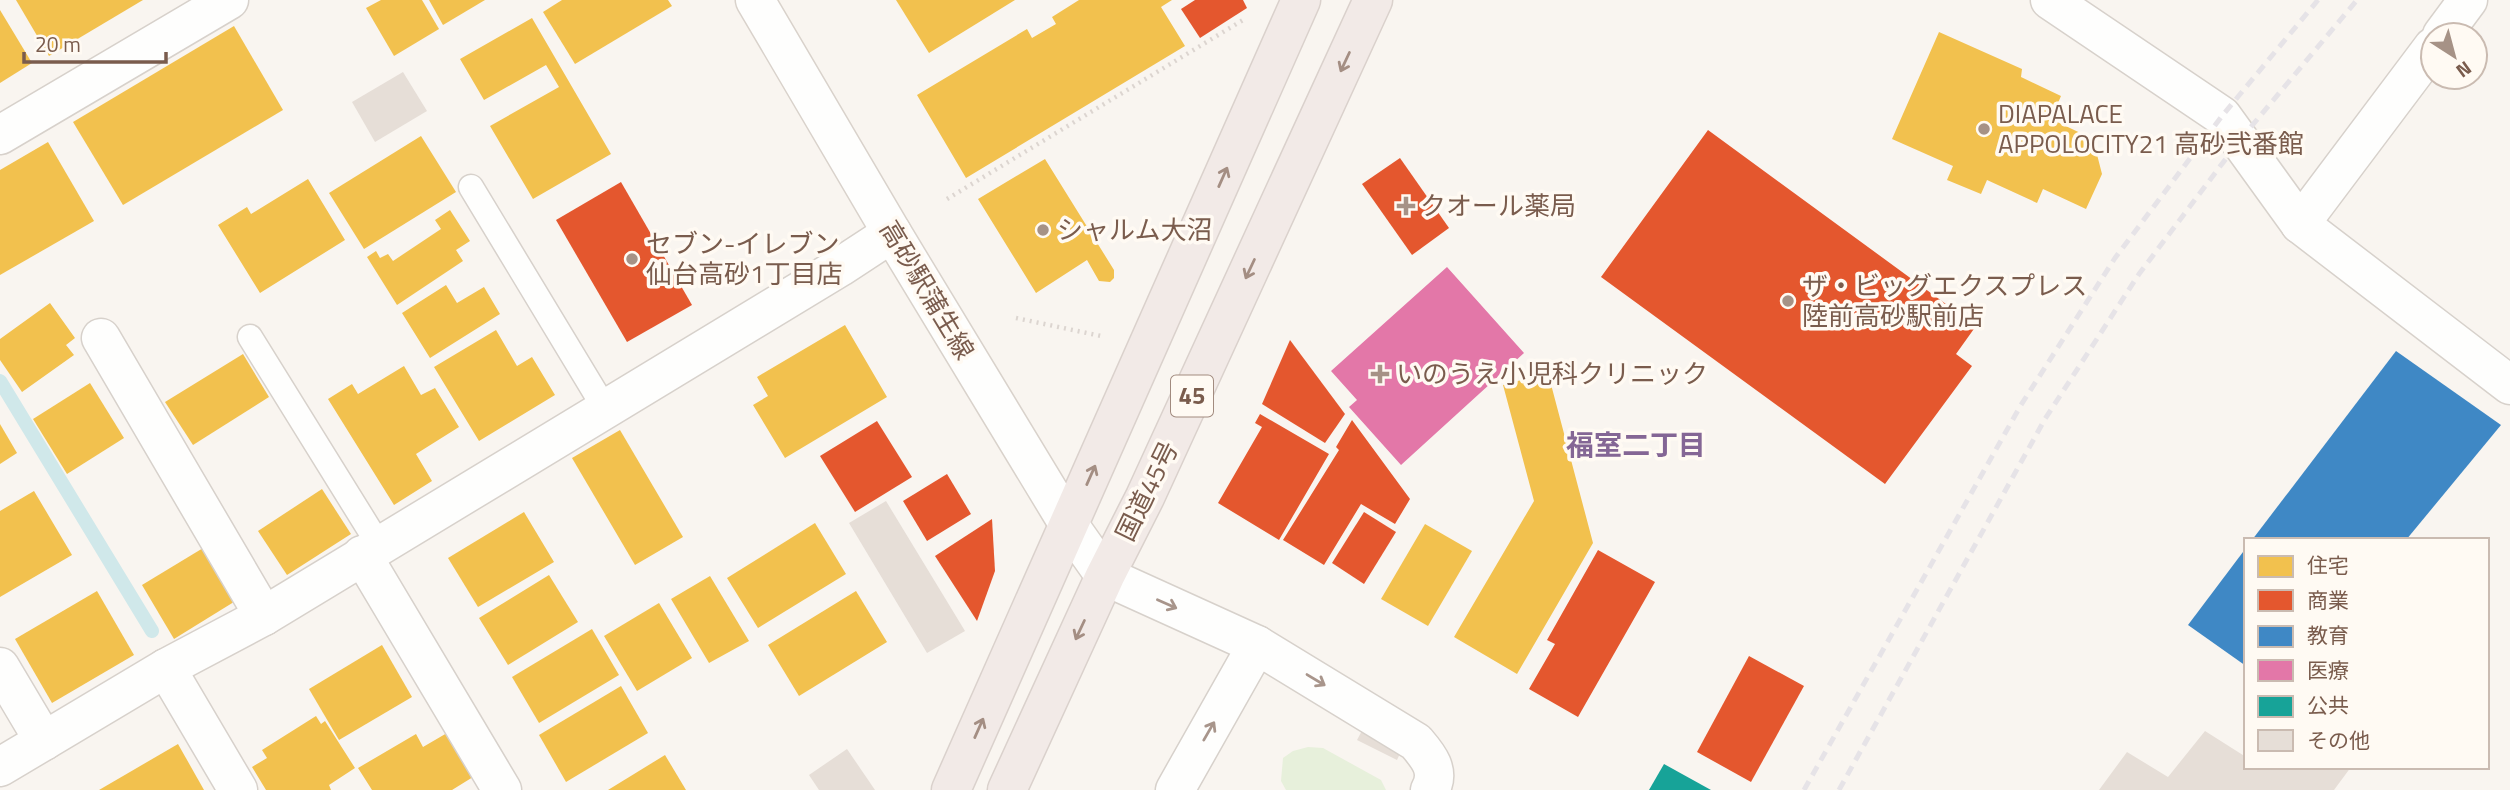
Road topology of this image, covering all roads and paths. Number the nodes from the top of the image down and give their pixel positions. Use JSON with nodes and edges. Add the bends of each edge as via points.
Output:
{"nodes":[{"id":1,"x":229,"y":0,"type":"edge"},
{"id":2,"x":755,"y":0,"type":"edge"},
{"id":3,"x":1301,"y":0,"type":"edge"},
{"id":4,"x":1373,"y":0,"type":"edge"},
{"id":5,"x":2050,"y":0,"type":"edge"},
{"id":6,"x":2468,"y":0,"type":"edge"},
{"id":7,"x":1250,"y":16,"type":"dead end"},
{"id":8,"x":2452,"y":21,"type":"edge"},
{"id":9,"x":2419,"y":66,"type":"edge"},
{"id":10,"x":0,"y":135,"type":"edge"},
{"id":11,"x":471,"y":187,"type":"dead end"},
{"id":12,"x":947,"y":199,"type":"dead end"},
{"id":13,"x":2300,"y":223,"type":"junction"},
{"id":14,"x":891,"y":233,"type":"junction"},
{"id":15,"x":1016,"y":318,"type":"dead end"},
{"id":16,"x":1107,"y":325,"type":"dead end"},
{"id":17,"x":250,"y":337,"type":"dead end"},
{"id":18,"x":101,"y":338,"type":"dead end"},
{"id":19,"x":2510,"y":385,"type":"edge"},
{"id":20,"x":604,"y":407,"type":"junction"},
{"id":21,"x":1069,"y":525,"type":"junction"},
{"id":22,"x":371,"y":550,"type":"junction"},
{"id":23,"x":1105,"y":576,"type":"junction"},
{"id":24,"x":264,"y":615,"type":"junction"},
{"id":25,"x":1257,"y":645,"type":"junction"},
{"id":26,"x":0,"y":667,"type":"edge"},
{"id":27,"x":166,"y":668,"type":"junction"},
{"id":28,"x":44,"y":741,"type":"junction"},
{"id":29,"x":0,"y":767,"type":"edge"},
{"id":30,"x":238,"y":790,"type":"edge"},
{"id":31,"x":502,"y":790,"type":"edge"},
{"id":32,"x":951,"y":790,"type":"edge"},
{"id":33,"x":1007,"y":790,"type":"edge"},
{"id":34,"x":1175,"y":790,"type":"edge"},
{"id":35,"x":1430,"y":790,"type":"edge"}],
"edges":[{"from":1,"to":10,"type":"street"},
{"from":2,"to":14,"type":"street","name":"高砂駅蒲生線"},
{"from":21,"to":3,"type":"highway","number":"45","one_way":true},
{"from":4,"to":23,"type":"highway","name":"国道45号","number":"45","one_way":true},
{"from":5,"to":13,"type":"street","via":[[2222,116]]},
{"from":6,"to":8,"type":"street"},
{"from":7,"to":12,"type":"path"},
{"from":9,"to":13,"type":"street"},
{"from":11,"to":20,"type":"lane"},
{"from":13,"to":19,"type":"street"},
{"from":14,"to":20,"type":"street"},
{"from":14,"to":21,"type":"street","name":"高砂駅蒲生線"},
{"from":15,"to":16,"type":"path","via":[[1101,336]]},
{"from":17,"to":22,"type":"lane"},
{"from":18,"to":24,"type":"street"},
{"from":20,"to":22,"type":"street"},
{"from":21,"to":23,"type":"street","name":"高砂駅蒲生線"},
{"from":32,"to":21,"type":"highway","number":"45","one_way":true},
{"from":22,"to":24,"type":"street"},
{"from":22,"to":31,"type":"street"},
{"from":23,"to":25,"type":"street","one_way":true},
{"from":23,"to":33,"type":"highway","name":"国道45号","number":"45","one_way":true},
{"from":24,"to":27,"type":"street"},
{"from":34,"to":25,"type":"street","one_way":true},
{"from":25,"to":35,"type":"street","one_way":true,"via":[[1416,741],[1432,760],[1434,783]]},
{"from":26,"to":28,"type":"street"},
{"from":27,"to":28,"type":"street"},
{"from":27,"to":30,"type":"street"},
{"from":28,"to":29,"type":"street"}]}
